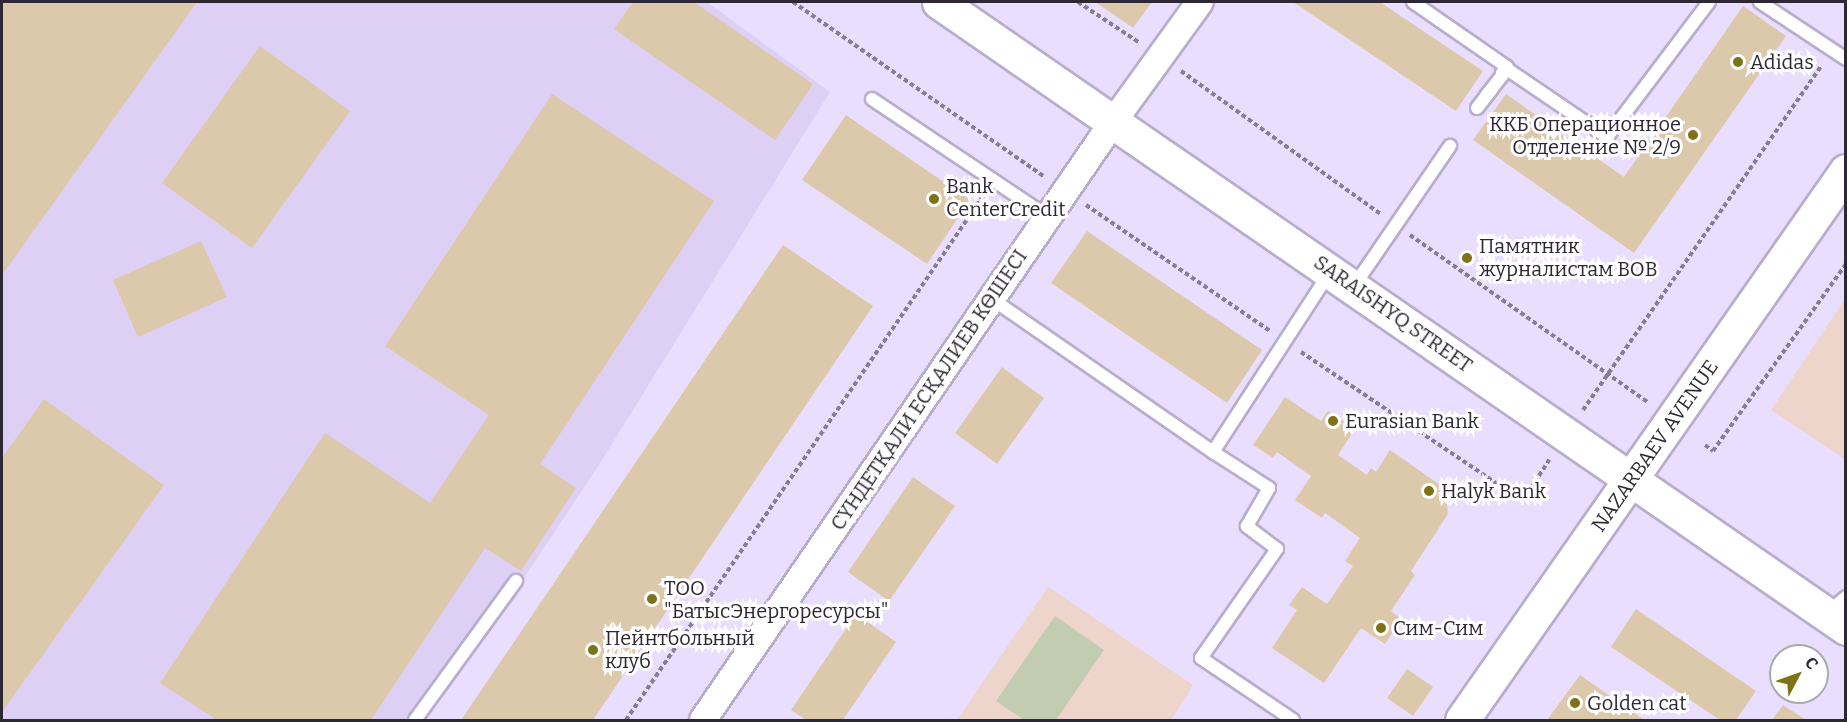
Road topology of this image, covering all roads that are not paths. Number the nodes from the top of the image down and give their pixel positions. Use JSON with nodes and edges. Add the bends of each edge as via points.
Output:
{"nodes":[{"id":1,"x":939,"y":2,"type":"edge"},
{"id":2,"x":1200,"y":2,"type":"edge"},
{"id":3,"x":1413,"y":2,"type":"edge"},
{"id":4,"x":1709,"y":2,"type":"edge"},
{"id":5,"x":1760,"y":2,"type":"edge"},
{"id":6,"x":1845,"y":59,"type":"edge"},
{"id":7,"x":1486,"y":96,"type":"junction"},
{"id":8,"x":872,"y":99,"type":"dead end"},
{"id":9,"x":1477,"y":108,"type":"dead end"},
{"id":10,"x":1113,"y":122,"type":"junction"},
{"id":11,"x":1450,"y":146,"type":"dead end"},
{"id":12,"x":1845,"y":171,"type":"edge"},
{"id":13,"x":1048,"y":217,"type":"junction"},
{"id":14,"x":1342,"y":279,"type":"junction"},
{"id":15,"x":992,"y":299,"type":"junction"},
{"id":16,"x":1213,"y":452,"type":"junction"},
{"id":17,"x":1632,"y":479,"type":"junction"},
{"id":18,"x":516,"y":581,"type":"dead end"},
{"id":19,"x":1839,"y":613,"type":"edge"},
{"id":20,"x":415,"y":720,"type":"edge"},
{"id":21,"x":703,"y":720,"type":"edge"},
{"id":22,"x":1293,"y":720,"type":"edge"},
{"id":23,"x":1462,"y":720,"type":"edge"}],
"edges":[{"from":1,"to":10,"type":"street","name":"SARAISHYQ STREET"},
{"from":2,"to":10,"type":"street","name":"СҮНДЕТҚАЛИ ЕСҚАЛИЕВ КӨШЕСІ"},
{"from":3,"to":7,"type":"lane","via":[[1507,68]]},
{"from":4,"to":7,"type":"lane","via":[[1607,137],[1507,69]]},
{"from":5,"to":6,"type":"lane"},
{"from":7,"to":9,"type":"lane"},
{"from":8,"to":13,"type":"lane"},
{"from":10,"to":13,"type":"street","name":"СҮНДЕТҚАЛИ ЕСҚАЛИЕВ КӨШЕСІ"},
{"from":10,"to":14,"type":"street","name":"SARAISHYQ STREET"},
{"from":11,"to":14,"type":"lane","via":[[1396,225]]},
{"from":12,"to":17,"type":"street","name":"NAZARBAEV AVENUE"},
{"from":13,"to":15,"type":"street","name":"СҮНДЕТҚАЛИ ЕСҚАЛИЕВ КӨШЕСІ"},
{"from":14,"to":16,"type":"lane","via":[[1285,341]]},
{"from":14,"to":17,"type":"street","name":"SARAISHYQ STREET"},
{"from":15,"to":16,"type":"lane"},
{"from":15,"to":21,"type":"street","name":"СҮНДЕТҚАЛИ ЕСҚАЛИЕВ КӨШЕСІ"},
{"from":16,"to":22,"type":"lane","via":[[1269,488],[1247,526],[1276,549],[1200,658]]},
{"from":17,"to":19,"type":"street","name":"SARAISHYQ STREET"},
{"from":17,"to":23,"type":"street","name":"NAZARBAEV AVENUE"},
{"from":18,"to":20,"type":"lane"}]}
